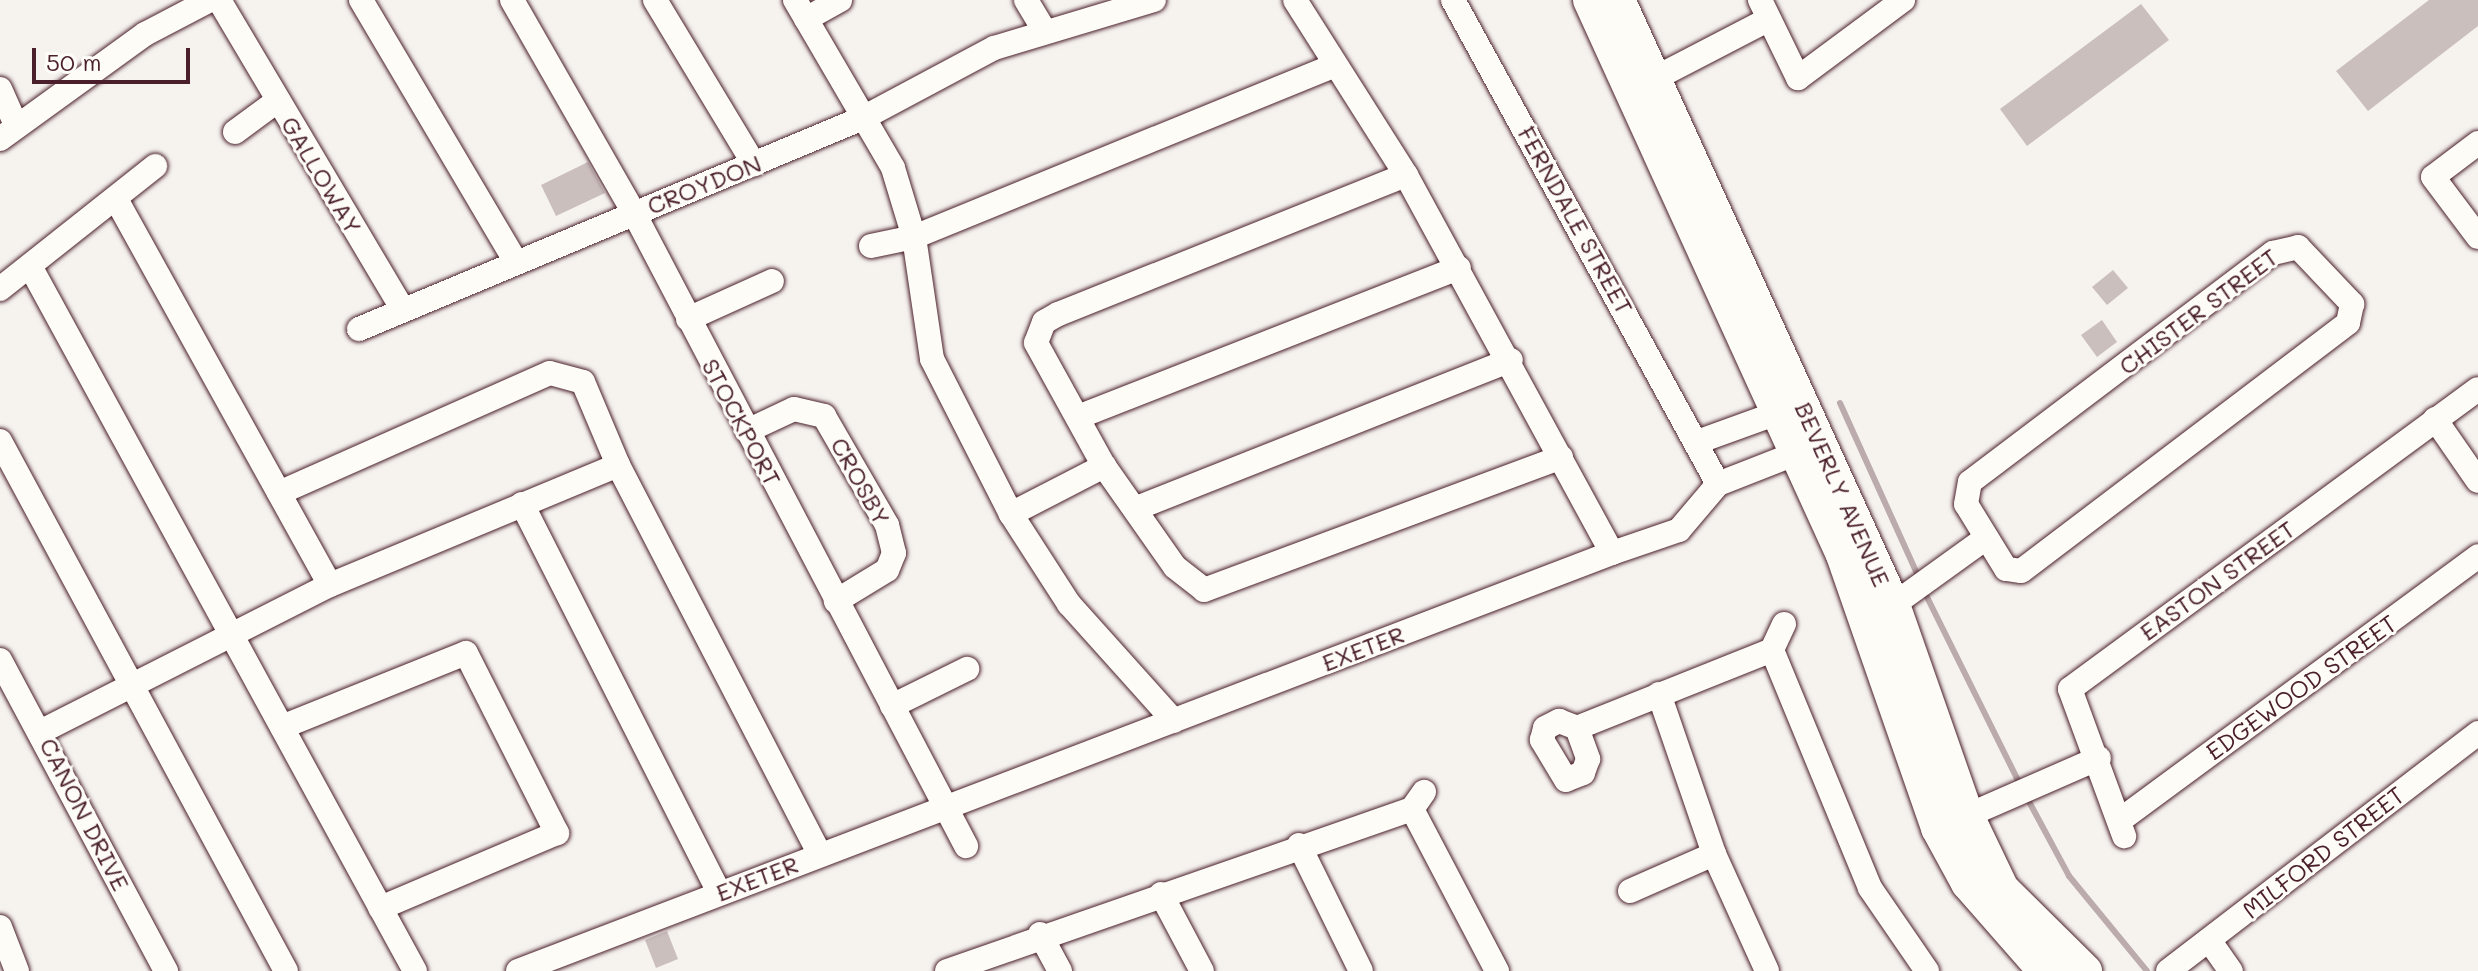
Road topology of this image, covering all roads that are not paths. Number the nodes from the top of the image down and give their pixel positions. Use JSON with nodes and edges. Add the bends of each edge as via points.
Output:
{"nodes":[{"id":1,"x":210,"y":0,"type":"edge"},
{"id":2,"x":219,"y":0,"type":"edge"},
{"id":3,"x":361,"y":0,"type":"edge"},
{"id":4,"x":512,"y":0,"type":"edge"},
{"id":5,"x":655,"y":0,"type":"edge"},
{"id":6,"x":840,"y":0,"type":"edge"},
{"id":7,"x":1026,"y":0,"type":"edge"},
{"id":8,"x":1154,"y":0,"type":"edge"},
{"id":9,"x":1295,"y":0,"type":"edge"},
{"id":10,"x":1453,"y":0,"type":"edge"},
{"id":11,"x":1590,"y":0,"type":"edge"},
{"id":12,"x":1618,"y":0,"type":"edge"},
{"id":13,"x":1903,"y":0,"type":"edge"},
{"id":14,"x":800,"y":9,"type":"edge"},
{"id":15,"x":1764,"y":9,"type":"edge"},
{"id":16,"x":1045,"y":32,"type":"junction"},
{"id":17,"x":1334,"y":66,"type":"junction"},
{"id":18,"x":1645,"y":84,"type":"junction"},
{"id":19,"x":0,"y":89,"type":"edge"},
{"id":20,"x":277,"y":101,"type":"junction"},
{"id":21,"x":863,"y":118,"type":"junction"},
{"id":22,"x":8,"y":132,"type":"edge"},
{"id":23,"x":235,"y":132,"type":"dead end"},
{"id":24,"x":2478,"y":143,"type":"edge"},
{"id":25,"x":754,"y":164,"type":"junction"},
{"id":26,"x":155,"y":166,"type":"dead end"},
{"id":27,"x":1406,"y":175,"type":"junction"},
{"id":28,"x":116,"y":199,"type":"junction"},
{"id":29,"x":634,"y":213,"type":"junction"},
{"id":30,"x":914,"y":237,"type":"junction"},
{"id":31,"x":2478,"y":237,"type":"edge"},
{"id":32,"x":871,"y":246,"type":"dead end"},
{"id":33,"x":514,"y":259,"type":"junction"},
{"id":34,"x":30,"y":266,"type":"junction"},
{"id":35,"x":1459,"y":268,"type":"junction"},
{"id":36,"x":772,"y":281,"type":"dead end"},
{"id":37,"x":0,"y":289,"type":"edge"},
{"id":38,"x":402,"y":308,"type":"junction"},
{"id":39,"x":688,"y":319,"type":"junction"},
{"id":40,"x":359,"y":329,"type":"dead end"},
{"id":41,"x":1511,"y":360,"type":"junction"},
{"id":42,"x":2478,"y":389,"type":"edge"},
{"id":43,"x":1790,"y":408,"type":"junction"},
{"id":44,"x":1078,"y":417,"type":"junction"},
{"id":45,"x":2435,"y":419,"type":"junction"},
{"id":46,"x":747,"y":431,"type":"junction"},
{"id":47,"x":0,"y":441,"type":"edge"},
{"id":48,"x":1700,"y":441,"type":"junction"},
{"id":49,"x":1808,"y":448,"type":"junction"},
{"id":50,"x":1561,"y":457,"type":"junction"},
{"id":51,"x":618,"y":465,"type":"junction"},
{"id":52,"x":1104,"y":466,"type":"junction"},
{"id":53,"x":2478,"y":481,"type":"edge"},
{"id":54,"x":1718,"y":484,"type":"junction"},
{"id":55,"x":279,"y":493,"type":"junction"},
{"id":56,"x":522,"y":504,"type":"junction"},
{"id":57,"x":1137,"y":508,"type":"junction"},
{"id":58,"x":1011,"y":514,"type":"junction"},
{"id":59,"x":1986,"y":538,"type":"junction"},
{"id":60,"x":1612,"y":553,"type":"junction"},
{"id":61,"x":2478,"y":556,"type":"edge"},
{"id":62,"x":330,"y":585,"type":"junction"},
{"id":63,"x":1902,"y":599,"type":"junction"},
{"id":64,"x":836,"y":601,"type":"junction"},
{"id":65,"x":1784,"y":624,"type":"dead end"},
{"id":66,"x":230,"y":632,"type":"junction"},
{"id":67,"x":1772,"y":650,"type":"junction"},
{"id":68,"x":0,"y":660,"type":"edge"},
{"id":69,"x":967,"y":669,"type":"dead end"},
{"id":70,"x":132,"y":683,"type":"junction"},
{"id":71,"x":1659,"y":694,"type":"junction"},
{"id":72,"x":892,"y":706,"type":"junction"},
{"id":73,"x":1174,"y":721,"type":"junction"},
{"id":74,"x":282,"y":727,"type":"junction"},
{"id":75,"x":1577,"y":728,"type":"dead end"},
{"id":76,"x":42,"y":731,"type":"junction"},
{"id":77,"x":2478,"y":733,"type":"edge"},
{"id":78,"x":2099,"y":758,"type":"junction"},
{"id":79,"x":945,"y":810,"type":"junction"},
{"id":80,"x":1953,"y":822,"type":"junction"},
{"id":81,"x":2124,"y":827,"type":"joint"},
{"id":82,"x":1299,"y":845,"type":"junction"},
{"id":83,"x":966,"y":846,"type":"dead end"},
{"id":84,"x":820,"y":854,"type":"junction"},
{"id":85,"x":1714,"y":854,"type":"junction"},
{"id":86,"x":1630,"y":891,"type":"dead end"},
{"id":87,"x":719,"y":892,"type":"junction"},
{"id":88,"x":1161,"y":894,"type":"junction"},
{"id":89,"x":380,"y":908,"type":"junction"},
{"id":90,"x":0,"y":927,"type":"edge"},
{"id":91,"x":1040,"y":934,"type":"junction"},
{"id":92,"x":2209,"y":940,"type":"junction"},
{"id":93,"x":2169,"y":970,"type":"edge"},
{"id":94,"x":17,"y":971,"type":"edge"},
{"id":95,"x":166,"y":971,"type":"edge"},
{"id":96,"x":286,"y":971,"type":"edge"},
{"id":97,"x":415,"y":971,"type":"edge"},
{"id":98,"x":518,"y":971,"type":"edge"},
{"id":99,"x":947,"y":971,"type":"edge"},
{"id":100,"x":1060,"y":971,"type":"edge"},
{"id":101,"x":1202,"y":971,"type":"edge"},
{"id":102,"x":1361,"y":971,"type":"edge"},
{"id":103,"x":1497,"y":971,"type":"edge"},
{"id":104,"x":1767,"y":971,"type":"edge"},
{"id":105,"x":1927,"y":971,"type":"edge"},
{"id":106,"x":2045,"y":971,"type":"edge"},
{"id":107,"x":2085,"y":971,"type":"edge"},
{"id":108,"x":2231,"y":971,"type":"edge"}],
"edges":[{"from":1,"to":22,"type":"street","via":[[145,34]]},
{"from":2,"to":20,"type":"street","name":"GALLOWAY"},
{"from":3,"to":33,"type":"street"},
{"from":4,"to":29,"type":"street","name":"STOCKPORT"},
{"from":5,"to":25,"type":"street"},
{"from":6,"to":14,"type":"street"},
{"from":7,"to":16,"type":"street"},
{"from":8,"to":16,"type":"street","name":"CROYDON"},
{"from":9,"to":17,"type":"street"},
{"from":10,"to":48,"type":"street","name":"FERNDALE STREET"},
{"from":11,"to":18,"type":"street","name":"BEVERLY AVENUE"},
{"from":12,"to":18,"type":"street","name":"BEVERLY AVENUE"},
{"from":13,"to":15,"type":"street","via":[[1798,78]]},
{"from":14,"to":21,"type":"street"},
{"from":15,"to":18,"type":"street"},
{"from":16,"to":21,"type":"street","name":"CROYDON","via":[[994,48]]},
{"from":17,"to":27,"type":"street"},
{"from":17,"to":30,"type":"street"},
{"from":18,"to":43,"type":"street","name":"BEVERLY AVENUE"},
{"from":19,"to":22,"type":"street"},
{"from":20,"to":23,"type":"street"},
{"from":20,"to":38,"type":"street","name":"GALLOWAY"},
{"from":21,"to":25,"type":"street","name":"CROYDON"},
{"from":21,"to":30,"type":"street","via":[[893,168]]},
{"from":24,"to":31,"type":"street","via":[[2433,177]]},
{"from":25,"to":29,"type":"street","name":"CROYDON"},
{"from":26,"to":28,"type":"street"},
{"from":27,"to":35,"type":"street"},
{"from":27,"to":44,"type":"street","via":[[1044,322],[1036,343]]},
{"from":28,"to":34,"type":"street"},
{"from":28,"to":55,"type":"street"},
{"from":29,"to":33,"type":"street","name":"CROYDON"},
{"from":29,"to":39,"type":"street","name":"STOCKPORT"},
{"from":30,"to":32,"type":"street"},
{"from":30,"to":58,"type":"street","via":[[932,359]]},
{"from":33,"to":38,"type":"street","name":"CROYDON"},
{"from":34,"to":37,"type":"street"},
{"from":34,"to":66,"type":"street"},
{"from":35,"to":41,"type":"street"},
{"from":35,"to":44,"type":"street"},
{"from":36,"to":39,"type":"street"},
{"from":38,"to":40,"type":"street","name":"CROYDON"},
{"from":39,"to":46,"type":"street","name":"STOCKPORT"},
{"from":41,"to":50,"type":"street"},
{"from":41,"to":57,"type":"street"},
{"from":42,"to":45,"type":"street","name":"EASTON STREET"},
{"from":43,"to":48,"type":"street"},
{"from":43,"to":49,"type":"street","name":"BEVERLY AVENUE"},
{"from":44,"to":52,"type":"street"},
{"from":45,"to":53,"type":"street"},
{"from":45,"to":78,"type":"street","name":"EASTON STREET","via":[[2065,686]]},
{"from":46,"to":64,"type":"street","name":"STOCKPORT"},
{"from":46,"to":64,"type":"street","name":"CROSBY","via":[[794,409],[824,416],[887,525],[894,553],[887,570]]},
{"from":47,"to":70,"type":"street"},
{"from":48,"to":54,"type":"street","name":"FERNDALE STREET"},
{"from":49,"to":54,"type":"street"},
{"from":49,"to":63,"type":"street","name":"BEVERLY AVENUE"},
{"from":49,"to":80,"type":"street","name":"BEVERLY AVENUE","via":[[1843,555]]},
{"from":50,"to":57,"type":"street","via":[[1225,588],[1204,590],[1183,574]]},
{"from":50,"to":60,"type":"street"},
{"from":51,"to":55,"type":"street","via":[[590,391],[561,372]]},
{"from":51,"to":56,"type":"street"},
{"from":51,"to":84,"type":"street"},
{"from":52,"to":57,"type":"street"},
{"from":52,"to":58,"type":"street"},
{"from":54,"to":60,"type":"street","name":"EXETER","via":[[1679,530]]},
{"from":55,"to":62,"type":"street"},
{"from":56,"to":62,"type":"street"},
{"from":56,"to":87,"type":"street"},
{"from":58,"to":73,"type":"street","via":[[1069,604]]},
{"from":59,"to":59,"type":"street","name":"CHISTER STREET","via":[[2006,569],[2021,571],[2348,323],[2352,304],[2298,247],[2281,248],[1970,482],[1966,504]]},
{"from":59,"to":63,"type":"street"},
{"from":60,"to":73,"type":"street","name":"EXETER"},
{"from":61,"to":81,"type":"street","name":"EDGEWOOD STREET"},
{"from":62,"to":66,"type":"street"},
{"from":63,"to":80,"type":"street","name":"BEVERLY AVENUE"},
{"from":64,"to":72,"type":"street","name":"STOCKPORT"},
{"from":65,"to":67,"type":"street"},
{"from":66,"to":70,"type":"street"},
{"from":66,"to":74,"type":"street"},
{"from":67,"to":71,"type":"street"},
{"from":67,"to":105,"type":"street","via":[[1870,888]]},
{"from":68,"to":76,"type":"street","name":"CANON DRIVE"},
{"from":69,"to":72,"type":"street"},
{"from":70,"to":76,"type":"street"},
{"from":70,"to":96,"type":"street"},
{"from":71,"to":75,"type":"street"},
{"from":71,"to":85,"type":"street"},
{"from":72,"to":79,"type":"street","name":"STOCKPORT"},
{"from":73,"to":79,"type":"street","name":"EXETER"},
{"from":74,"to":89,"type":"street"},
{"from":74,"to":89,"type":"street","via":[[466,653],[557,833]]},
{"from":76,"to":95,"type":"street","name":"CANON DRIVE"},
{"from":77,"to":92,"type":"street","name":"MILFORD STREET"},
{"from":78,"to":80,"type":"street"},
{"from":78,"to":81,"type":"street","name":"EASTON STREET"},
{"from":79,"to":83,"type":"street","name":"STOCKPORT"},
{"from":79,"to":84,"type":"street","name":"EXETER"},
{"from":80,"to":106,"type":"street","name":"BEVERLY AVENUE","via":[[1968,883]]},
{"from":80,"to":107,"type":"street","name":"BEVERLY AVENUE","via":[[2002,889]]},
{"from":82,"to":88,"type":"street"},
{"from":82,"to":102,"type":"street"},
{"from":82,"to":103,"type":"street","via":[[1418,800],[1477,907]]},
{"from":84,"to":87,"type":"street","name":"EXETER"},
{"from":85,"to":86,"type":"street"},
{"from":85,"to":104,"type":"street"},
{"from":87,"to":98,"type":"street","name":"EXETER"},
{"from":88,"to":91,"type":"street"},
{"from":88,"to":101,"type":"street"},
{"from":89,"to":97,"type":"street"},
{"from":90,"to":94,"type":"street"},
{"from":91,"to":99,"type":"street"},
{"from":91,"to":100,"type":"street"},
{"from":92,"to":93,"type":"street","name":"MILFORD STREET"},
{"from":92,"to":108,"type":"street"}]}
